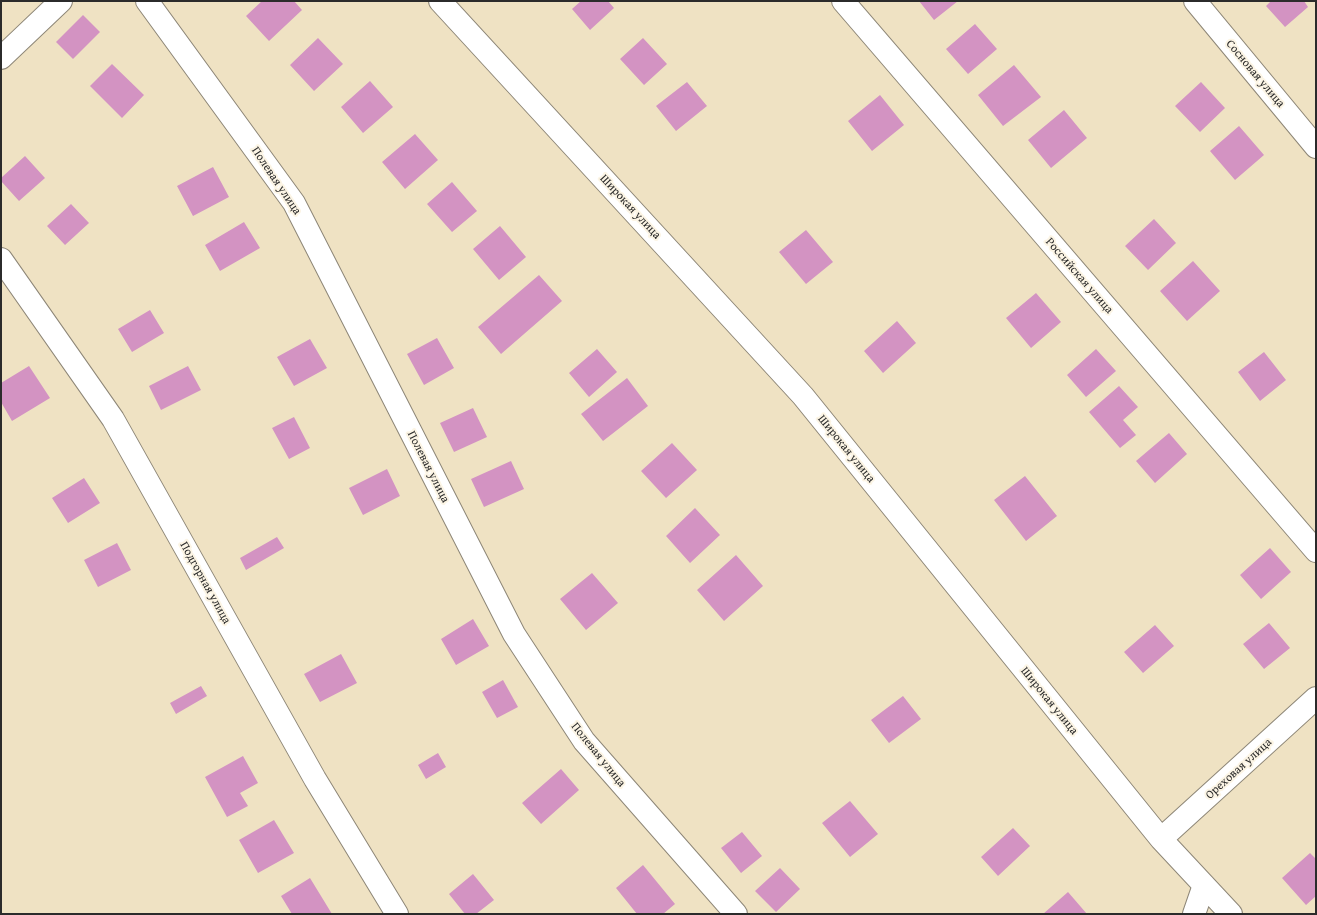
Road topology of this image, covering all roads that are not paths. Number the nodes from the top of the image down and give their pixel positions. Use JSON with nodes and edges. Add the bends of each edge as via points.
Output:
{"nodes":[{"id":1,"x":61,"y":1,"type":"edge"},
{"id":2,"x":147,"y":1,"type":"edge"},
{"id":3,"x":440,"y":1,"type":"edge"},
{"id":4,"x":843,"y":1,"type":"edge"},
{"id":5,"x":1195,"y":1,"type":"edge"},
{"id":6,"x":3,"y":51,"type":"edge"},
{"id":7,"x":1316,"y":147,"type":"edge"},
{"id":8,"x":1,"y":259,"type":"edge"},
{"id":9,"x":1316,"y":551,"type":"edge"},
{"id":10,"x":1316,"y":698,"type":"edge"},
{"id":11,"x":1161,"y":839,"type":"junction"},
{"id":12,"x":1204,"y":885,"type":"junction"},
{"id":13,"x":397,"y":914,"type":"edge"},
{"id":14,"x":736,"y":914,"type":"edge"},
{"id":15,"x":1194,"y":914,"type":"edge"},
{"id":16,"x":1231,"y":914,"type":"edge"}],
"edges":[{"from":1,"to":6,"type":"street"},
{"from":2,"to":14,"type":"street","name":"Полевая улица","via":[[294,203],[514,634],[584,741]]},
{"from":3,"to":11,"type":"street","name":"Широкая улица","via":[[803,396]]},
{"from":4,"to":9,"type":"street","name":"Российская улица"},
{"from":5,"to":7,"type":"street","name":"Сосновая улица"},
{"from":8,"to":13,"type":"street","name":"Подгорная улица","via":[[113,419],[315,779]]},
{"from":10,"to":11,"type":"street","name":"Ореховая улица"},
{"from":11,"to":12,"type":"street","name":"Широкая улица"},
{"from":12,"to":15,"type":"street"},
{"from":12,"to":16,"type":"street","name":"Широкая улица"}]}
